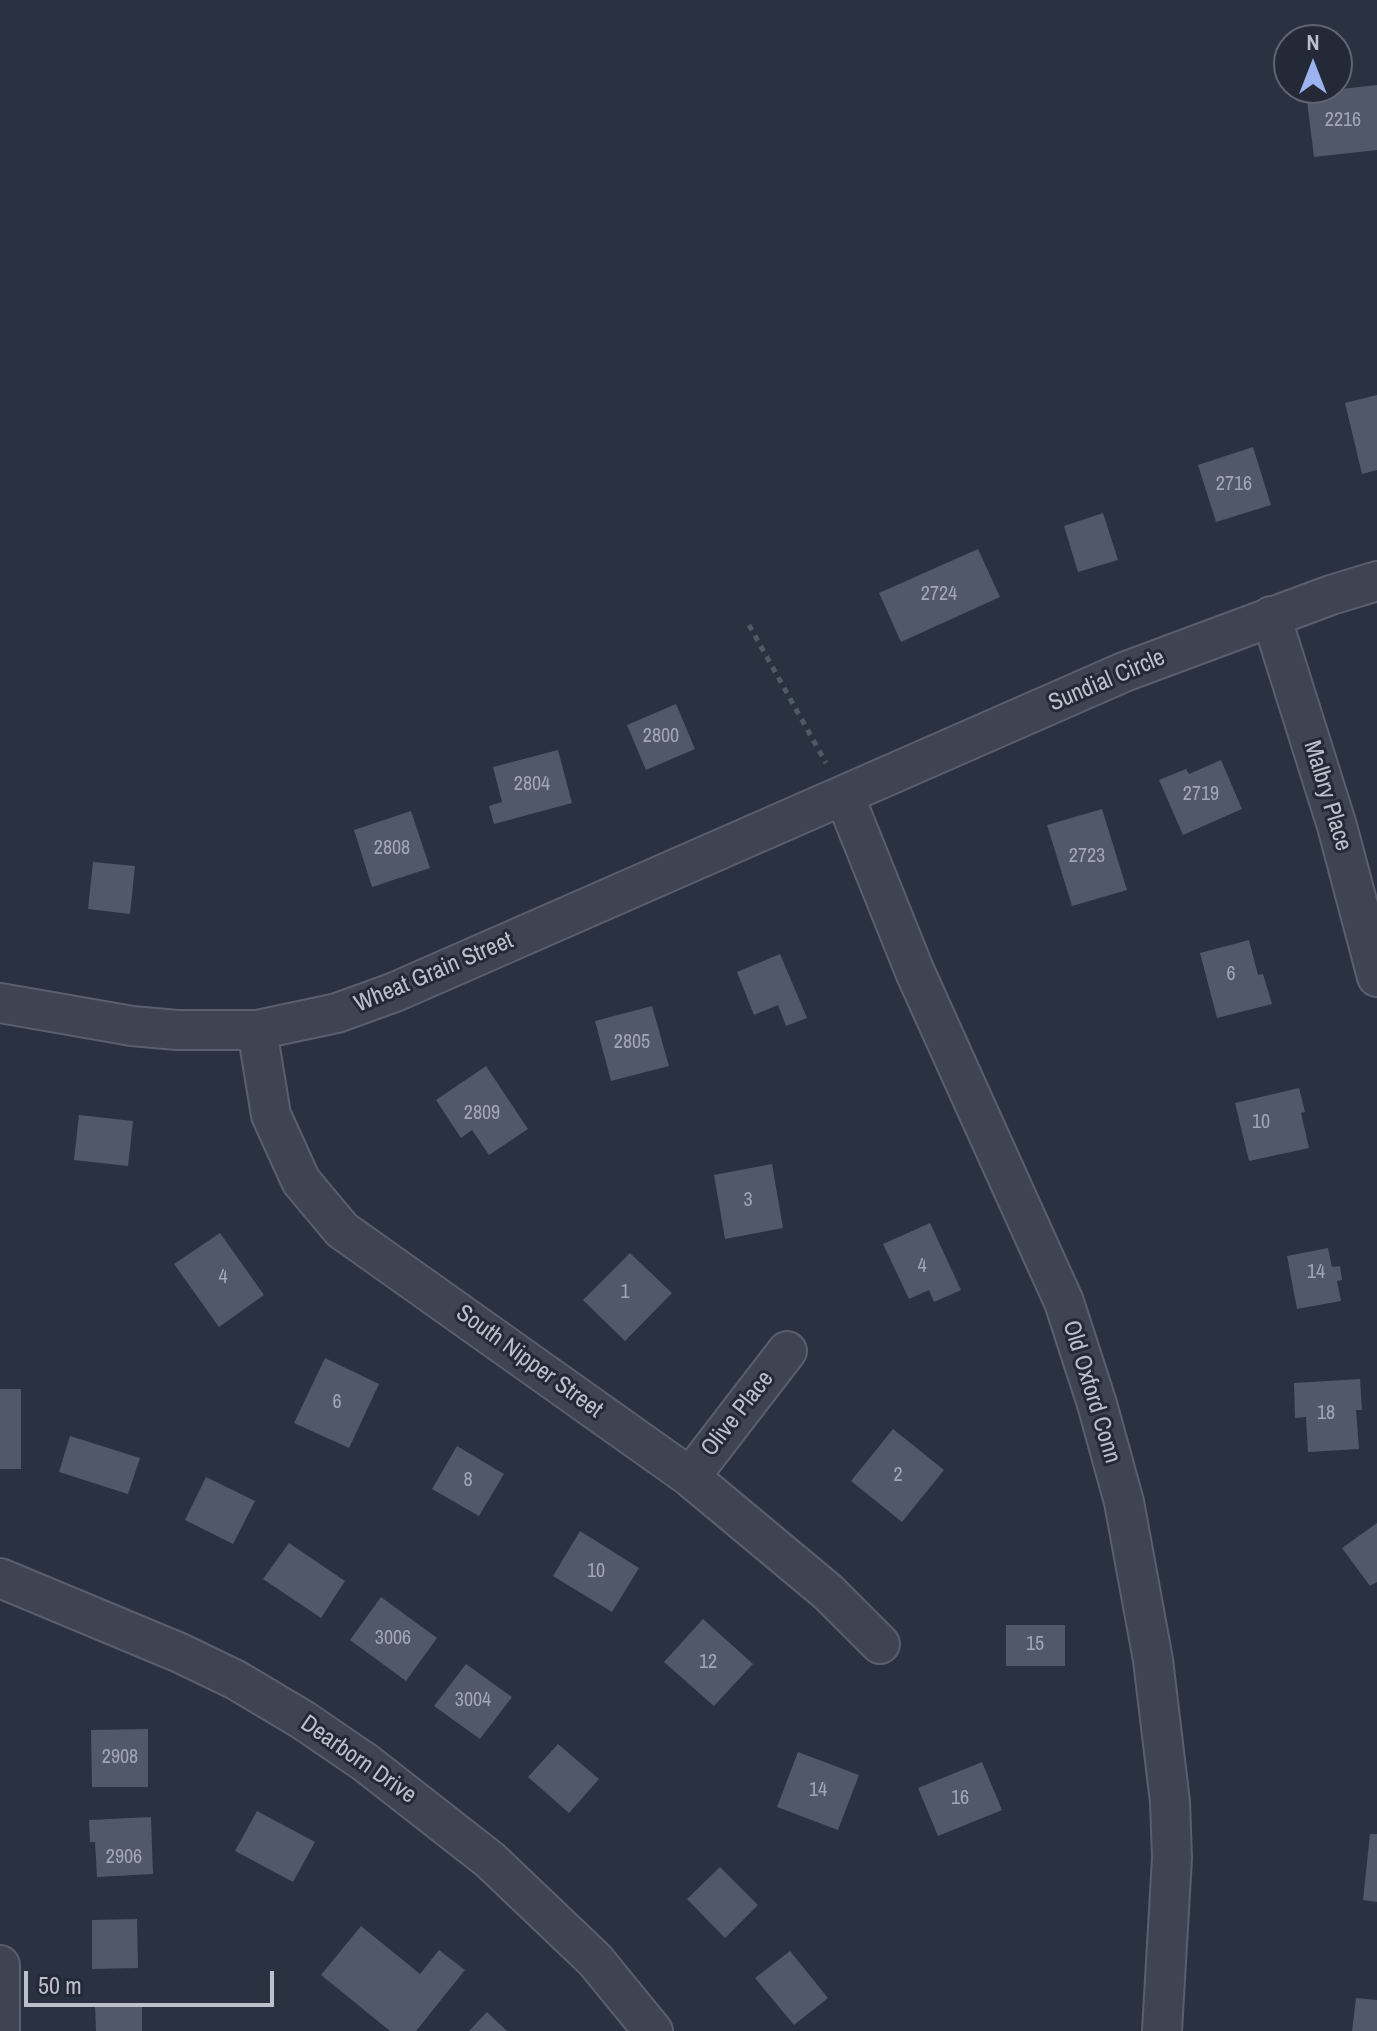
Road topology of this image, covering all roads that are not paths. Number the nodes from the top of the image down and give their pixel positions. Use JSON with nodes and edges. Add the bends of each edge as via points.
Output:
{"nodes":[{"id":1,"x":1377,"y":581,"type":"edge"},
{"id":2,"x":1271,"y":616,"type":"junction"},
{"id":3,"x":844,"y":795,"type":"junction"},
{"id":4,"x":1377,"y":977,"type":"edge"},
{"id":5,"x":0,"y":1003,"type":"edge"},
{"id":6,"x":257,"y":1030,"type":"junction"},
{"id":7,"x":787,"y":1351,"type":"dead end"},
{"id":8,"x":690,"y":1477,"type":"junction"},
{"id":9,"x":0,"y":1582,"type":"edge"},
{"id":10,"x":880,"y":1644,"type":"dead end"},
{"id":11,"x":0,"y":1965,"type":"edge"},
{"id":12,"x":0,"y":2031,"type":"edge"},
{"id":13,"x":653,"y":2031,"type":"edge"},
{"id":14,"x":1162,"y":2031,"type":"edge"}],
"edges":[{"from":1,"to":2,"type":"street","name":"Sundial Circle"},
{"from":2,"to":3,"type":"street","name":"Sundial Circle","via":[[1124,672]]},
{"from":2,"to":4,"type":"street","name":"Malbry Place","via":[[1337,826]]},
{"from":3,"to":6,"type":"street","name":"Wheat Grain Street","via":[[395,992],[337,1013]]},
{"from":3,"to":14,"type":"street","name":"Old Oxford Conn","via":[[915,972],[1064,1302],[1124,1502],[1153,1660],[1170,1802]]},
{"from":5,"to":6,"type":"street","name":"Wheat Grain Street","via":[[132,1026]]},
{"from":6,"to":8,"type":"street","name":"South Nipper Street","via":[[271,1115],[301,1181],[342,1230]]},
{"from":7,"to":8,"type":"street","name":"Olive Place"},
{"from":8,"to":10,"type":"street","name":"South Nipper Street","via":[[828,1592]]},
{"from":9,"to":13,"type":"street","name":"Dearborn Drive","via":[[236,1680],[366,1763],[490,1860],[595,1960]]},
{"from":11,"to":12,"type":"street"}]}
